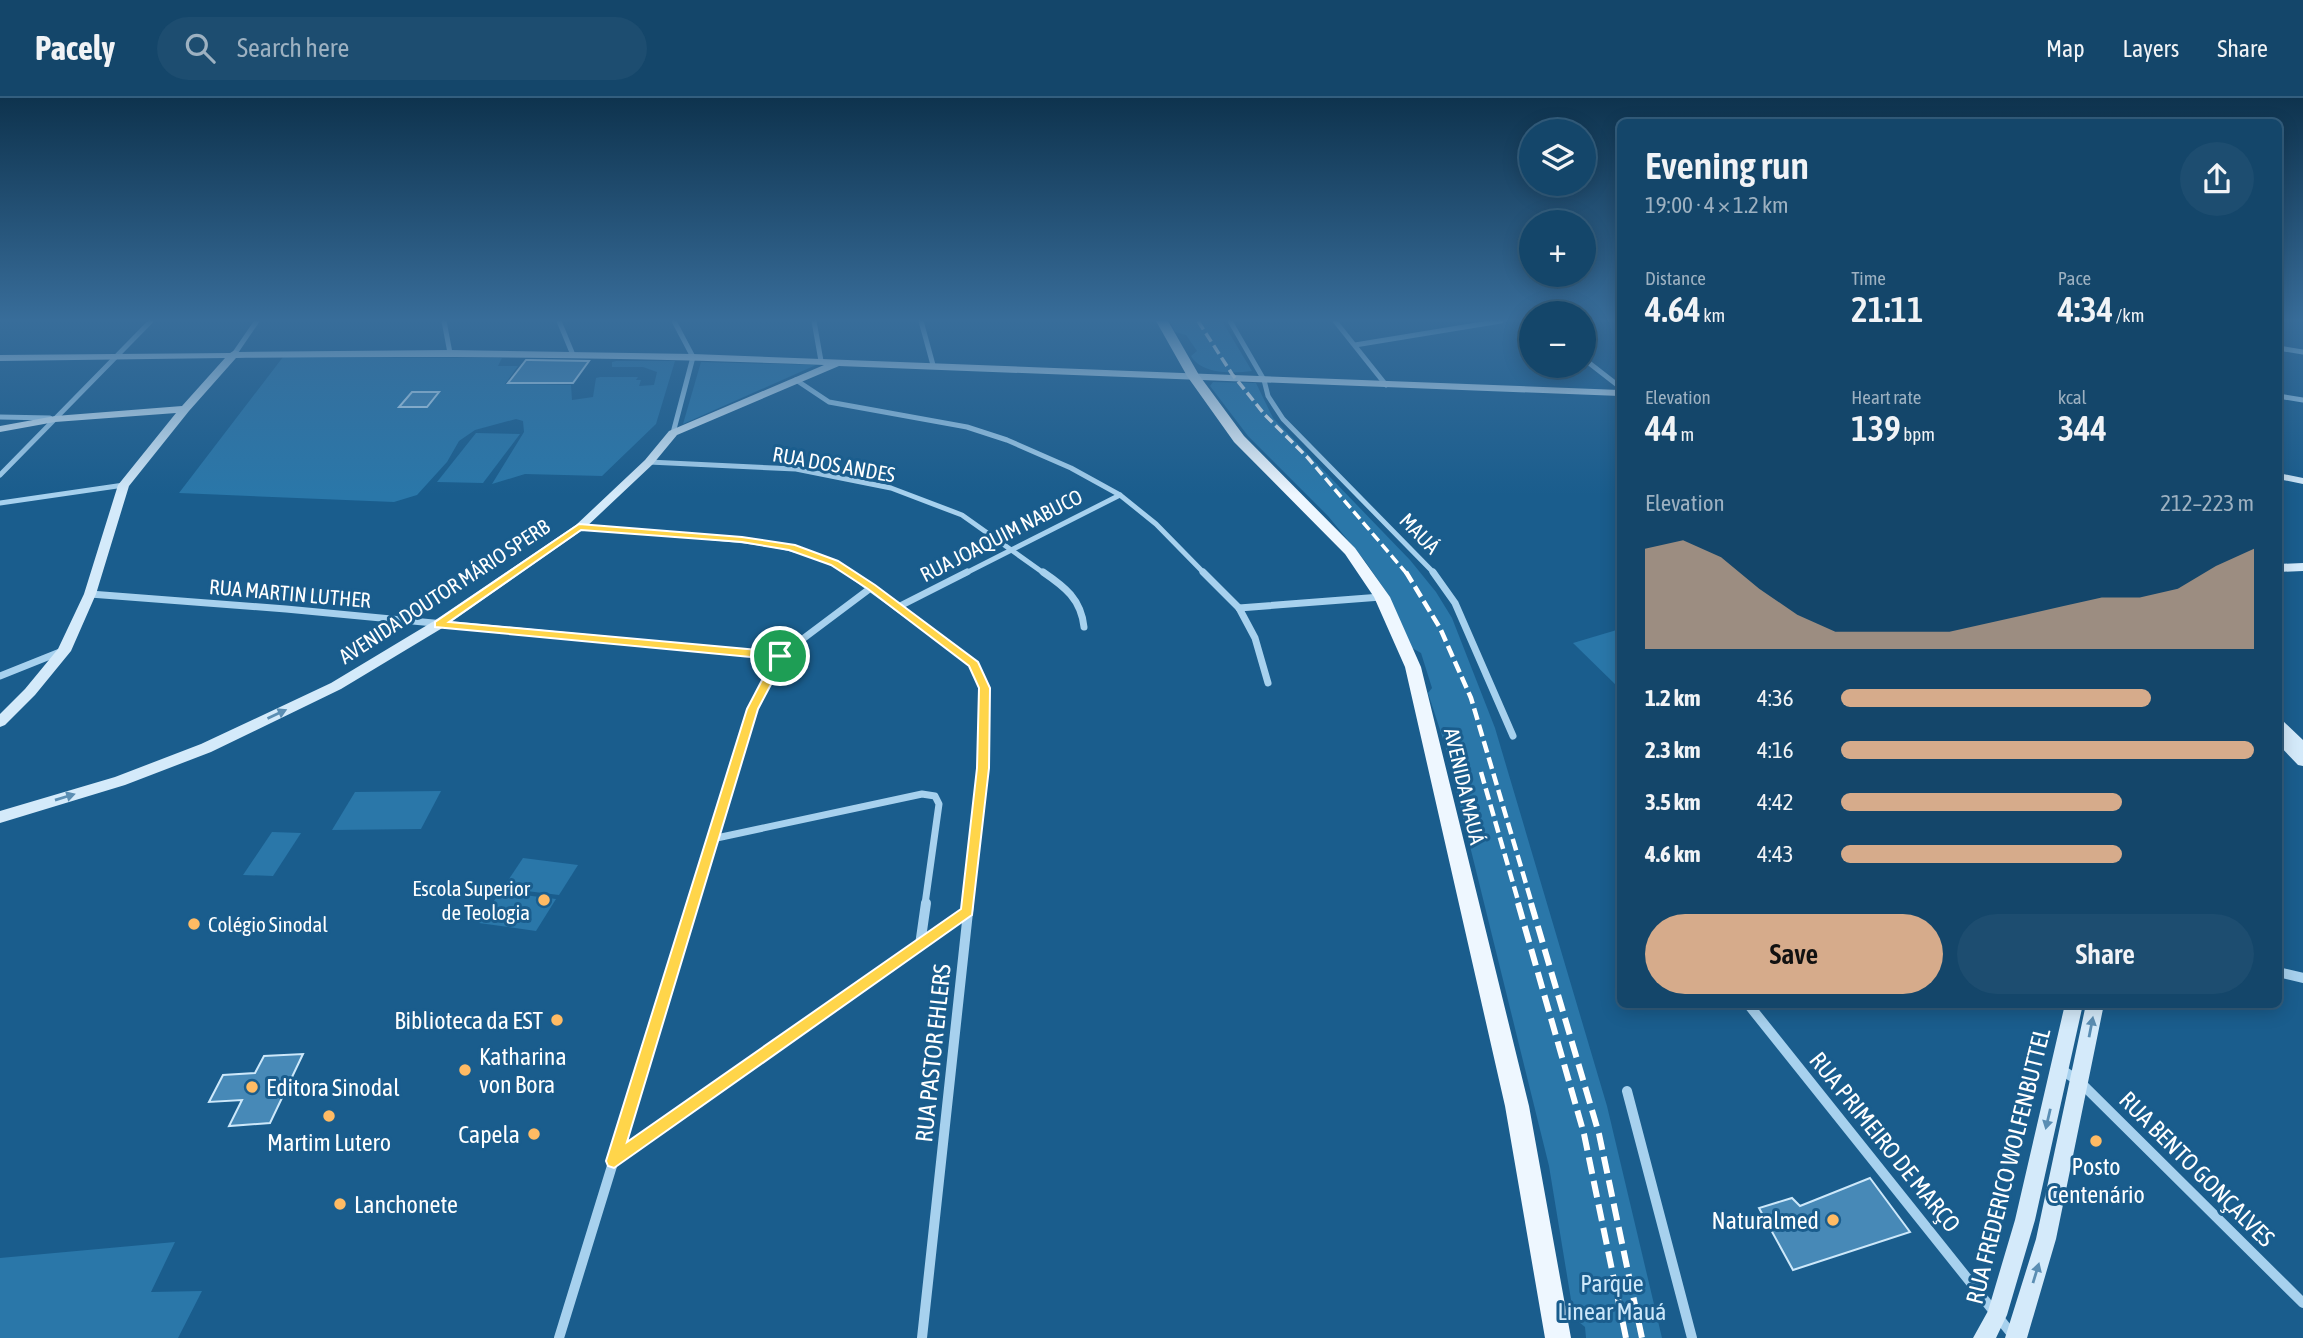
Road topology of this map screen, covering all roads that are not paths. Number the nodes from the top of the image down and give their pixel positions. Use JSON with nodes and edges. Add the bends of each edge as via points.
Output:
{"nodes":[{"id":1,"x":94,"y":379,"type":"edge"},
{"id":2,"x":212,"y":379,"type":"edge"},
{"id":3,"x":687,"y":379,"type":"edge"},
{"id":4,"x":1195,"y":379,"type":"edge"},
{"id":5,"x":1244,"y":379,"type":"edge"},
{"id":6,"x":1381,"y":379,"type":"edge"},
{"id":7,"x":796,"y":380,"type":"joint"},
{"id":8,"x":1264,"y":380,"type":"junction"},
{"id":9,"x":1386,"y":385,"type":"junction"},
{"id":10,"x":1617,"y":393,"type":"edge"},
{"id":11,"x":2282,"y":397,"type":"edge"},
{"id":12,"x":2303,"y":400,"type":"edge"},
{"id":13,"x":185,"y":409,"type":"junction"},
{"id":14,"x":0,"y":417,"type":"edge"},
{"id":15,"x":55,"y":419,"type":"junction"},
{"id":16,"x":0,"y":429,"type":"edge"},
{"id":17,"x":673,"y":433,"type":"junction"},
{"id":18,"x":649,"y":462,"type":"junction"},
{"id":19,"x":0,"y":475,"type":"edge"},
{"id":20,"x":2282,"y":477,"type":"edge"},
{"id":21,"x":2303,"y":481,"type":"edge"},
{"id":22,"x":124,"y":485,"type":"junction"},
{"id":23,"x":1120,"y":495,"type":"junction"},
{"id":24,"x":0,"y":503,"type":"edge"},
{"id":25,"x":579,"y":527,"type":"junction"},
{"id":26,"x":1011,"y":550,"type":"junction"},
{"id":27,"x":2303,"y":558,"type":"edge"},
{"id":28,"x":2282,"y":559,"type":"edge"},
{"id":29,"x":2303,"y":567,"type":"edge"},
{"id":30,"x":2282,"y":568,"type":"edge"},
{"id":31,"x":872,"y":587,"type":"junction"},
{"id":32,"x":90,"y":594,"type":"junction"},
{"id":33,"x":1382,"y":597,"type":"junction"},
{"id":34,"x":898,"y":607,"type":"junction"},
{"id":35,"x":1239,"y":608,"type":"junction"},
{"id":36,"x":439,"y":624,"type":"junction"},
{"id":37,"x":1084,"y":627,"type":"dead end"},
{"id":38,"x":64,"y":651,"type":"junction"},
{"id":39,"x":780,"y":656,"type":"junction"},
{"id":40,"x":0,"y":676,"type":"edge"},
{"id":41,"x":1268,"y":683,"type":"dead end"},
{"id":42,"x":0,"y":722,"type":"edge"},
{"id":43,"x":2282,"y":727,"type":"edge"},
{"id":44,"x":1513,"y":736,"type":"dead end"},
{"id":45,"x":2282,"y":741,"type":"edge"},
{"id":46,"x":2303,"y":748,"type":"edge"},
{"id":47,"x":2303,"y":761,"type":"edge"},
{"id":48,"x":0,"y":817,"type":"edge"},
{"id":49,"x":712,"y":839,"type":"junction"},
{"id":50,"x":967,"y":912,"type":"junction"},
{"id":51,"x":920,"y":946,"type":"junction"},
{"id":52,"x":2282,"y":973,"type":"edge"},
{"id":53,"x":2303,"y":978,"type":"edge"},
{"id":54,"x":1751,"y":1008,"type":"edge"},
{"id":55,"x":2073,"y":1008,"type":"edge"},
{"id":56,"x":2094,"y":1008,"type":"edge"},
{"id":57,"x":2059,"y":1069,"type":"junction"},
{"id":58,"x":2080,"y":1082,"type":"junction"},
{"id":59,"x":1627,"y":1091,"type":"dead end"},
{"id":60,"x":614,"y":1161,"type":"junction"},
{"id":61,"x":2032,"y":1187,"type":"junction"},
{"id":62,"x":2055,"y":1198,"type":"junction"},
{"id":63,"x":2303,"y":1303,"type":"edge"},
{"id":64,"x":1997,"y":1315,"type":"junction"},
{"id":65,"x":559,"y":1338,"type":"edge"},
{"id":66,"x":922,"y":1338,"type":"edge"},
{"id":67,"x":1558,"y":1338,"type":"edge"},
{"id":68,"x":1692,"y":1338,"type":"edge"},
{"id":69,"x":1984,"y":1338,"type":"edge"},
{"id":70,"x":2015,"y":1338,"type":"edge"}],
"edges":[{"from":1,"to":15,"type":"street"},
{"from":2,"to":13,"type":"street"},
{"from":3,"to":17,"type":"street"},
{"from":4,"to":33,"type":"main road","name":"AVENIDA MAUÁ","via":[[1239,439],[1350,551]]},
{"from":5,"to":8,"type":"street"},
{"from":6,"to":9,"type":"street"},
{"from":7,"to":17,"type":"street","name":"AVENIDA DOUTOR MÁRIO SPERB"},
{"from":7,"to":23,"type":"street","via":[[842,406],[929,418],[1007,440]]},
{"from":8,"to":9,"type":"street"},
{"from":8,"to":44,"type":"street","name":"MAUÁ","via":[[1283,419],[1440,579]]},
{"from":9,"to":10,"type":"street"},
{"from":11,"to":12,"type":"street"},
{"from":13,"to":15,"type":"street"},
{"from":13,"to":22,"type":"street"},
{"from":14,"to":15,"type":"street"},
{"from":15,"to":16,"type":"street"},
{"from":15,"to":19,"type":"street"},
{"from":17,"to":18,"type":"street","name":"AVENIDA DOUTOR MÁRIO SPERB"},
{"from":18,"to":25,"type":"street","name":"AVENIDA DOUTOR MÁRIO SPERB"},
{"from":18,"to":26,"type":"street","name":"RUA DOS ANDES","via":[[796,469],[891,488],[962,515]]},
{"from":20,"to":21,"type":"street"},
{"from":22,"to":24,"type":"street"},
{"from":22,"to":32,"type":"street"},
{"from":23,"to":26,"type":"street","name":"RUA JOAQUIM NABUCO"},
{"from":23,"to":35,"type":"street","via":[[1156,524]]},
{"from":25,"to":31,"type":"street","via":[[791,547],[834,563]]},
{"from":25,"to":36,"type":"street","name":"AVENIDA DOUTOR MÁRIO SPERB"},
{"from":26,"to":34,"type":"street","name":"RUA JOAQUIM NABUCO"},
{"from":26,"to":37,"type":"street","name":"RUA DOS ANDES","via":[[1075,596],[1082,605]]},
{"from":27,"to":28,"type":"street"},
{"from":29,"to":30,"type":"street"},
{"from":31,"to":34,"type":"street"},
{"from":31,"to":39,"type":"street"},
{"from":32,"to":36,"type":"street","name":"RUA MARTIN LUTHER"},
{"from":32,"to":38,"type":"street"},
{"from":33,"to":35,"type":"street"},
{"from":33,"to":67,"type":"main road","name":"AVENIDA MAUÁ","via":[[1413,667],[1517,1106]]},
{"from":34,"to":50,"type":"street","name":"RUA PASTOR EHLERS","via":[[974,664],[984,688],[983,768]]},
{"from":35,"to":41,"type":"street","via":[[1255,638]]},
{"from":36,"to":39,"type":"street","name":"RUA MARTIN LUTHER"},
{"from":48,"to":36,"type":"street","name":"AVENIDA DOUTOR MÁRIO SPERB","one_way":true,"via":[[120,781],[206,748],[336,686]]},
{"from":38,"to":40,"type":"street"},
{"from":38,"to":42,"type":"street"},
{"from":39,"to":49,"type":"street","via":[[753,709]]},
{"from":43,"to":46,"type":"street"},
{"from":45,"to":47,"type":"street"},
{"from":49,"to":51,"type":"street","via":[[922,794],[935,796],[939,804]]},
{"from":49,"to":60,"type":"street"},
{"from":50,"to":51,"type":"street"},
{"from":50,"to":66,"type":"street","name":"RUA PASTOR EHLERS"},
{"from":51,"to":60,"type":"street"},
{"from":52,"to":53,"type":"street"},
{"from":54,"to":64,"type":"street","name":"RUA PRIMEIRO DE MARÇO"},
{"from":55,"to":57,"type":"street","name":"RUA FREDERICO WOLFENBUTTEL"},
{"from":58,"to":56,"type":"street","one_way":true},
{"from":57,"to":58,"type":"street","name":"RUA BENTO GONÇALVES"},
{"from":57,"to":61,"type":"street","name":"RUA FREDERICO WOLFENBUTTEL","one_way":true},
{"from":58,"to":62,"type":"street"},
{"from":58,"to":63,"type":"street","name":"RUA BENTO GONÇALVES"},
{"from":59,"to":68,"type":"street"},
{"from":60,"to":65,"type":"street"},
{"from":61,"to":62,"type":"street"},
{"from":61,"to":64,"type":"street","name":"RUA FREDERICO WOLFENBUTTEL"},
{"from":70,"to":62,"type":"street","one_way":true},
{"from":64,"to":69,"type":"street","name":"RUA FREDERICO WOLFENBUTTEL"},
{"from":64,"to":70,"type":"street","name":"RUA PRIMEIRO DE MARÇO"}]}
